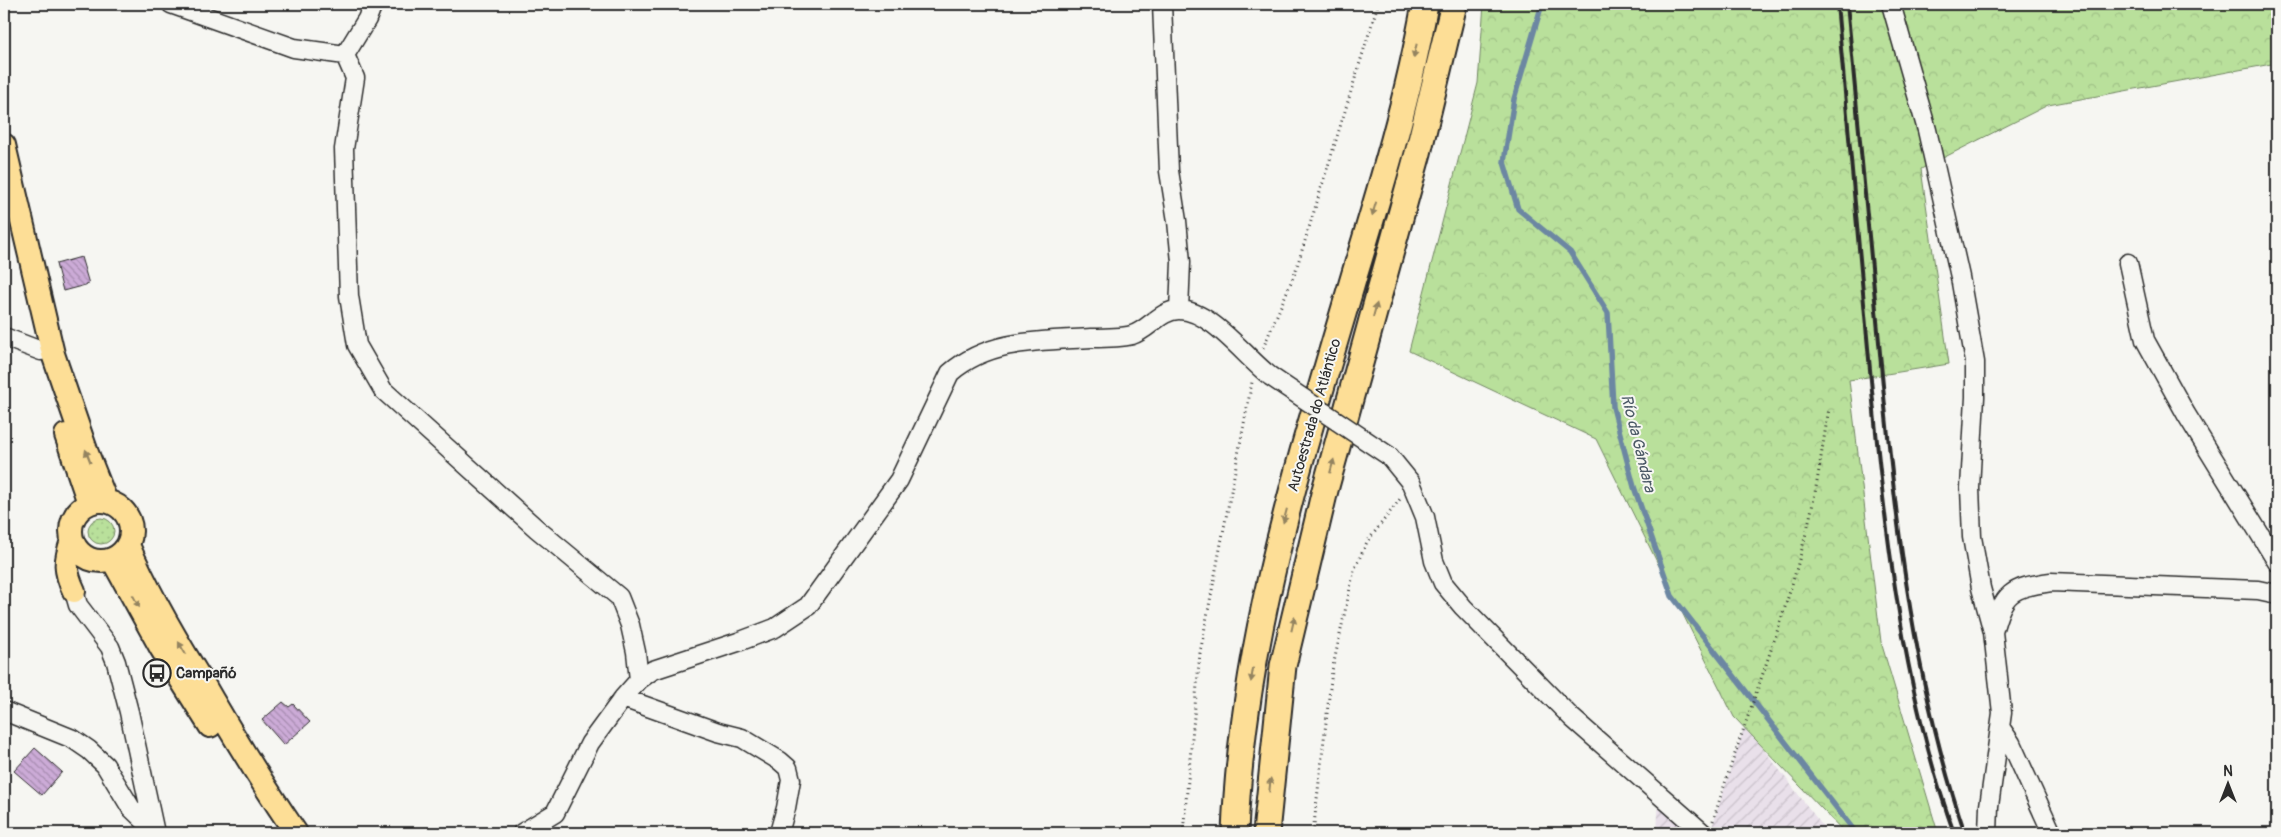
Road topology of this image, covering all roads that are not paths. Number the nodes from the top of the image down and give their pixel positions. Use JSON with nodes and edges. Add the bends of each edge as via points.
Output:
{"nodes":[{"id":1,"x":171,"y":4,"type":"edge"},
{"id":2,"x":373,"y":4,"type":"edge"},
{"id":3,"x":1162,"y":4,"type":"edge"},
{"id":4,"x":1425,"y":4,"type":"edge"},
{"id":5,"x":1454,"y":4,"type":"edge"},
{"id":6,"x":1891,"y":4,"type":"edge"},
{"id":7,"x":345,"y":55,"type":"junction"},
{"id":8,"x":4,"y":145,"type":"edge"},
{"id":9,"x":4,"y":196,"type":"edge"},
{"id":10,"x":2128,"y":263,"type":"dead end"},
{"id":11,"x":1179,"y":310,"type":"junction"},
{"id":12,"x":4,"y":337,"type":"edge"},
{"id":13,"x":41,"y":351,"type":"junction"},
{"id":14,"x":93,"y":504,"type":"junction"},
{"id":15,"x":72,"y":540,"type":"junction"},
{"id":16,"x":111,"y":555,"type":"junction"},
{"id":17,"x":2277,"y":562,"type":"edge"},
{"id":18,"x":74,"y":591,"type":"junction"},
{"id":19,"x":2277,"y":594,"type":"edge"},
{"id":20,"x":1993,"y":632,"type":"junction"},
{"id":21,"x":639,"y":680,"type":"junction"},
{"id":22,"x":623,"y":698,"type":"junction"},
{"id":23,"x":4,"y":711,"type":"edge"},
{"id":24,"x":2000,"y":727,"type":"junction"},
{"id":25,"x":1707,"y":829,"type":"edge"},
{"id":26,"x":155,"y":832,"type":"edge"},
{"id":27,"x":278,"y":833,"type":"edge"},
{"id":28,"x":296,"y":833,"type":"edge"},
{"id":29,"x":522,"y":833,"type":"edge"},
{"id":30,"x":779,"y":833,"type":"edge"},
{"id":31,"x":1236,"y":833,"type":"edge"},
{"id":32,"x":1266,"y":833,"type":"edge"},
{"id":33,"x":1988,"y":833,"type":"edge"},
{"id":34,"x":2052,"y":833,"type":"edge"}],
"edges":[{"from":1,"to":7,"type":"street","via":[[294,48]]},
{"from":2,"to":7,"type":"street"},
{"from":3,"to":11,"type":"street","via":[[1169,171],[1181,262]]},
{"from":4,"to":31,"type":"highway","name":"Autoestrada do Atlántico","one_way":true,"via":[[1393,147],[1304,444],[1277,546],[1260,622],[1249,696],[1236,802]]},
{"from":32,"to":5,"type":"highway","name":"Autoestrada do Atlántico","one_way":true,"via":[[1283,666],[1325,490],[1418,153]]},
{"from":6,"to":20,"type":"street","via":[[1927,130],[1973,345],[1976,381],[1970,453],[1972,538]]},
{"from":7,"to":21,"type":"street","via":[[355,78],[344,149],[350,296],[357,345],[383,390],[619,598],[630,624]]},
{"from":14,"to":8,"type":"main road","one_way":true,"via":[[87,453],[53,354]]},
{"from":9,"to":13,"type":"main road"},
{"from":10,"to":17,"type":"street","via":[[2145,340],[2186,414]]},
{"from":11,"to":21,"type":"street","via":[[1162,315],[1133,334],[1028,341],[991,348],[964,361],[950,373],[899,480],[808,606],[774,628],[653,670]]},
{"from":11,"to":25,"type":"street","bridge":true,"via":[[1214,323],[1270,376],[1388,456],[1410,483],[1425,517],[1434,561],[1443,583],[1463,607],[1571,717]]},
{"from":12,"to":13,"type":"street"},
{"from":13,"to":14,"type":"main road","via":[[63,427],[68,466]]},
{"from":14,"to":15,"type":"main road","via":[[72,521]]},
{"from":14,"to":16,"type":"main road","via":[[115,504],[128,518],[131,536]]},
{"from":15,"to":16,"type":"main road","via":[[80,552]]},
{"from":15,"to":18,"type":"main road","via":[[66,565]]},
{"from":16,"to":18,"type":"main road","via":[[84,571]]},
{"from":16,"to":27,"type":"main road","one_way":true,"via":[[161,648]]},
{"from":28,"to":16,"type":"main road","one_way":true,"via":[[255,772],[142,579]]},
{"from":18,"to":26,"type":"street","via":[[78,605],[110,647],[116,662]]},
{"from":19,"to":20,"type":"street","via":[[2258,590],[2051,582],[2023,586],[2010,594],[1999,610]]},
{"from":20,"to":24,"type":"street","via":[[2002,713]]},
{"from":21,"to":22,"type":"street"},
{"from":22,"to":29,"type":"street","via":[[590,743],[555,813]]},
{"from":22,"to":30,"type":"street","via":[[742,738],[780,761],[788,768],[791,780]]},
{"from":23,"to":26,"type":"street","via":[[73,739],[89,750],[105,765],[131,808]]},
{"from":24,"to":33,"type":"street","via":[[1988,806]]},
{"from":24,"to":34,"type":"street","via":[[2011,743]]}]}
